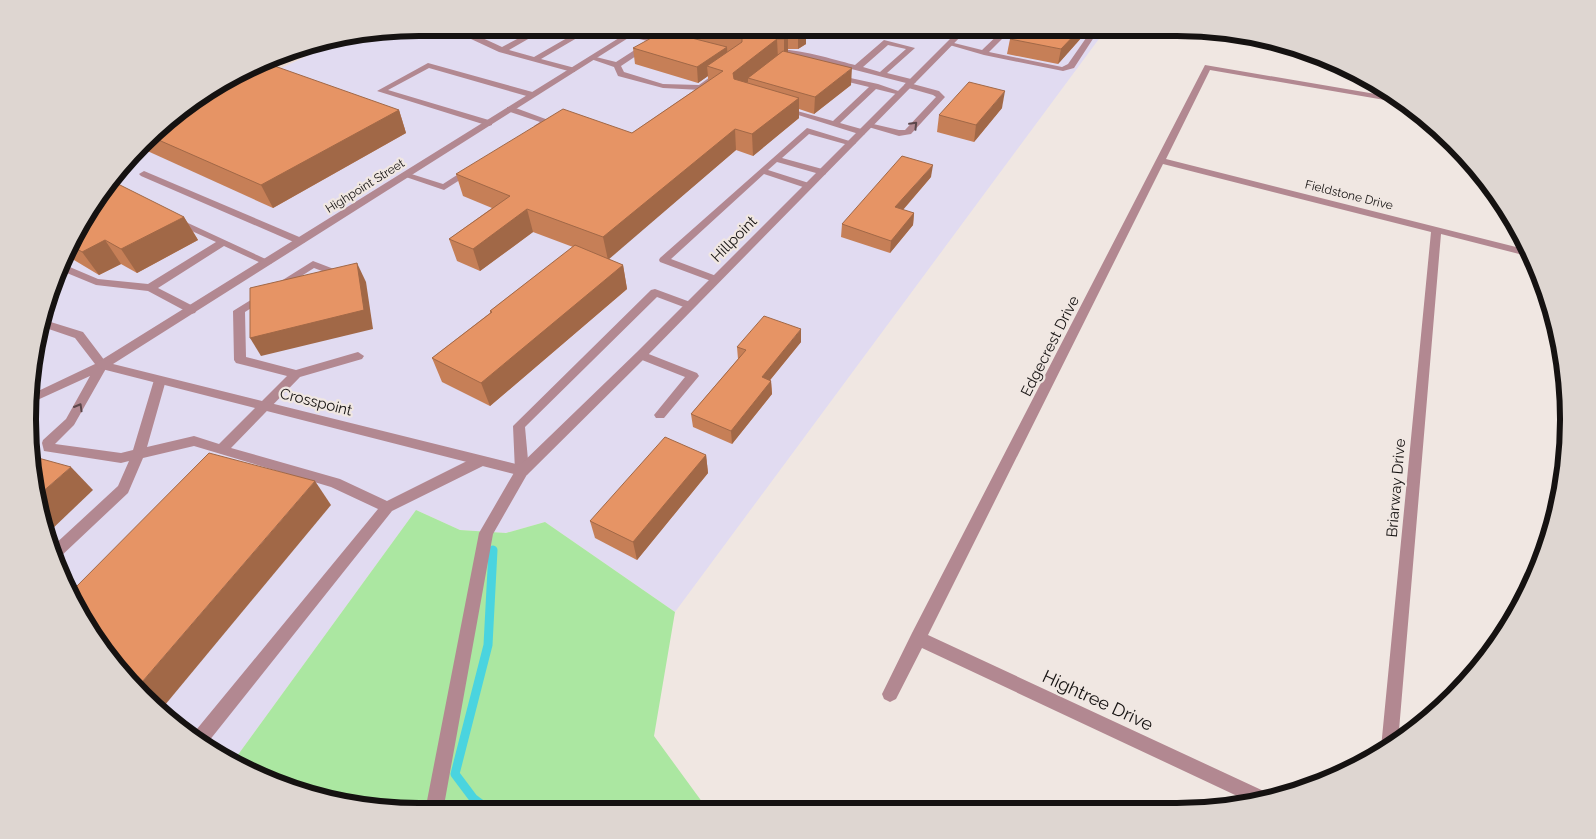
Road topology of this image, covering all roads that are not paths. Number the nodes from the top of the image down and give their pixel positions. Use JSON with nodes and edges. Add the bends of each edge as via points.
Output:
{"nodes":[{"id":1,"x":470,"y":36,"type":"edge"},
{"id":2,"x":528,"y":36,"type":"edge"},
{"id":3,"x":569,"y":36,"type":"edge"},
{"id":4,"x":627,"y":36,"type":"edge"},
{"id":5,"x":637,"y":36,"type":"edge"},
{"id":6,"x":958,"y":36,"type":"edge"},
{"id":7,"x":1000,"y":36,"type":"edge"},
{"id":8,"x":1092,"y":36,"type":"edge"},
{"id":9,"x":573,"y":37,"type":"joint"},
{"id":10,"x":656,"y":41,"type":"junction"},
{"id":11,"x":672,"y":44,"type":"edge"},
{"id":12,"x":950,"y":44,"type":"junction"},
{"id":13,"x":502,"y":50,"type":"junction"},
{"id":14,"x":768,"y":51,"type":"edge"},
{"id":15,"x":984,"y":53,"type":"junction"},
{"id":16,"x":592,"y":58,"type":"junction"},
{"id":17,"x":535,"y":60,"type":"junction"},
{"id":18,"x":617,"y":65,"type":"junction"},
{"id":19,"x":857,"y":68,"type":"junction"},
{"id":20,"x":572,"y":70,"type":"junction"},
{"id":21,"x":723,"y":72,"type":"edge"},
{"id":22,"x":828,"y":74,"type":"edge"},
{"id":23,"x":882,"y":74,"type":"junction"},
{"id":24,"x":910,"y":84,"type":"junction"},
{"id":25,"x":875,"y":86,"type":"junction"},
{"id":26,"x":900,"y":93,"type":"junction"},
{"id":27,"x":533,"y":95,"type":"junction"},
{"id":28,"x":1385,"y":98,"type":"edge"},
{"id":29,"x":777,"y":107,"type":"edge"},
{"id":30,"x":510,"y":109,"type":"junction"},
{"id":31,"x":489,"y":122,"type":"junction"},
{"id":32,"x":834,"y":124,"type":"junction"},
{"id":33,"x":866,"y":129,"type":"junction"},
{"id":34,"x":531,"y":131,"type":"edge"},
{"id":35,"x":852,"y":143,"type":"junction"},
{"id":36,"x":776,"y":159,"type":"junction"},
{"id":37,"x":1162,"y":161,"type":"junction"},
{"id":38,"x":483,"y":162,"type":"edge"},
{"id":39,"x":762,"y":171,"type":"junction"},
{"id":40,"x":823,"y":172,"type":"junction"},
{"id":41,"x":144,"y":174,"type":"dead end"},
{"id":42,"x":405,"y":175,"type":"junction"},
{"id":43,"x":809,"y":186,"type":"junction"},
{"id":44,"x":165,"y":215,"type":"edge"},
{"id":45,"x":1436,"y":230,"type":"junction"},
{"id":46,"x":300,"y":241,"type":"junction"},
{"id":47,"x":223,"y":242,"type":"junction"},
{"id":48,"x":1521,"y":252,"type":"edge"},
{"id":49,"x":267,"y":262,"type":"junction"},
{"id":50,"x":67,"y":270,"type":"edge"},
{"id":51,"x":350,"y":278,"type":"edge"},
{"id":52,"x":715,"y":279,"type":"junction"},
{"id":53,"x":150,"y":288,"type":"junction"},
{"id":54,"x":689,"y":305,"type":"junction"},
{"id":55,"x":191,"y":310,"type":"junction"},
{"id":56,"x":48,"y":325,"type":"edge"},
{"id":57,"x":641,"y":355,"type":"junction"},
{"id":58,"x":358,"y":356,"type":"dead end"},
{"id":59,"x":102,"y":365,"type":"junction"},
{"id":60,"x":296,"y":374,"type":"junction"},
{"id":61,"x":160,"y":380,"type":"junction"},
{"id":62,"x":37,"y":396,"type":"edge"},
{"id":63,"x":263,"y":406,"type":"junction"},
{"id":64,"x":660,"y":414,"type":"dead end"},
{"id":65,"x":221,"y":450,"type":"junction"},
{"id":66,"x":138,"y":455,"type":"junction"},
{"id":67,"x":480,"y":461,"type":"junction"},
{"id":68,"x":208,"y":462,"type":"edge"},
{"id":69,"x":522,"y":471,"type":"junction"},
{"id":70,"x":387,"y":507,"type":"junction"},
{"id":71,"x":59,"y":549,"type":"edge"},
{"id":72,"x":917,"y":638,"type":"junction"},
{"id":73,"x":890,"y":694,"type":"dead end"},
{"id":74,"x":203,"y":735,"type":"edge"},
{"id":75,"x":1390,"y":737,"type":"edge"},
{"id":76,"x":1253,"y":795,"type":"edge"},
{"id":77,"x":435,"y":803,"type":"edge"}],
"edges":[{"from":1,"to":13,"type":"street"},
{"from":2,"to":13,"type":"street"},
{"from":3,"to":9,"type":"street"},
{"from":4,"to":16,"type":"street","name":"Highpoint Street"},
{"from":5,"to":10,"type":"street"},
{"from":6,"to":12,"type":"street","name":"Hillpoint"},
{"from":7,"to":15,"type":"street"},
{"from":8,"to":15,"type":"street","via":[[1071,66],[1062,69]]},
{"from":9,"to":17,"type":"street"},
{"from":10,"to":11,"type":"street"},
{"from":10,"to":18,"type":"street"},
{"from":12,"to":15,"type":"street"},
{"from":12,"to":24,"type":"street","name":"Hillpoint"},
{"from":13,"to":17,"type":"street"},
{"from":14,"to":19,"type":"street","via":[[793,52]]},
{"from":16,"to":18,"type":"street"},
{"from":16,"to":20,"type":"street","name":"Highpoint Street"},
{"from":17,"to":20,"type":"street"},
{"from":18,"to":21,"type":"street","via":[[621,74],[663,86],[701,88]]},
{"from":19,"to":23,"type":"street"},
{"from":19,"to":23,"type":"street","via":[[887,42],[911,48]]},
{"from":20,"to":27,"type":"street","name":"Highpoint Street"},
{"from":22,"to":25,"type":"street"},
{"from":23,"to":24,"type":"street"},
{"from":24,"to":26,"type":"street","name":"Hillpoint"},
{"from":33,"to":24,"type":"street","one_way":true,"via":[[908,132],[941,97]]},
{"from":25,"to":26,"type":"street"},
{"from":25,"to":32,"type":"street"},
{"from":26,"to":33,"type":"street","name":"Hillpoint"},
{"from":27,"to":30,"type":"street","name":"Highpoint Street"},
{"from":27,"to":31,"type":"street","via":[[428,65],[381,90]]},
{"from":28,"to":37,"type":"street","name":"Edgecrest Drive","via":[[1208,67]]},
{"from":29,"to":32,"type":"street"},
{"from":30,"to":31,"type":"street","name":"Highpoint Street"},
{"from":30,"to":34,"type":"street","via":[[547,121]]},
{"from":31,"to":42,"type":"street","name":"Highpoint Street"},
{"from":32,"to":33,"type":"street"},
{"from":33,"to":35,"type":"street","name":"Hillpoint"},
{"from":35,"to":36,"type":"street","via":[[807,130]]},
{"from":35,"to":40,"type":"street","name":"Hillpoint"},
{"from":36,"to":39,"type":"street"},
{"from":36,"to":40,"type":"street"},
{"from":37,"to":45,"type":"street","name":"Fieldstone Drive"},
{"from":37,"to":72,"type":"street","name":"Edgecrest Drive"},
{"from":38,"to":42,"type":"street","via":[[444,187]]},
{"from":39,"to":43,"type":"street"},
{"from":39,"to":52,"type":"street","via":[[664,260]]},
{"from":40,"to":43,"type":"street","name":"Hillpoint"},
{"from":41,"to":46,"type":"street"},
{"from":42,"to":46,"type":"street","name":"Highpoint Street"},
{"from":43,"to":52,"type":"street","name":"Hillpoint"},
{"from":44,"to":47,"type":"street"},
{"from":45,"to":48,"type":"street","name":"Fieldstone Drive"},
{"from":45,"to":75,"type":"street","name":"Briarway Drive"},
{"from":46,"to":49,"type":"street","name":"Highpoint Street"},
{"from":47,"to":49,"type":"street"},
{"from":47,"to":53,"type":"street"},
{"from":49,"to":55,"type":"street","name":"Highpoint Street"},
{"from":50,"to":53,"type":"street","via":[[96,282]]},
{"from":51,"to":60,"type":"street","via":[[313,264],[239,311],[240,360]]},
{"from":52,"to":54,"type":"street","name":"Hillpoint"},
{"from":53,"to":55,"type":"street"},
{"from":54,"to":57,"type":"street","name":"Hillpoint"},
{"from":54,"to":69,"type":"street","via":[[655,292],[519,426]]},
{"from":55,"to":59,"type":"street","name":"Highpoint Street"},
{"from":56,"to":59,"type":"street","via":[[80,335]]},
{"from":57,"to":64,"type":"street","via":[[693,376]]},
{"from":57,"to":69,"type":"street","name":"Hillpoint"},
{"from":58,"to":60,"type":"street"},
{"from":59,"to":61,"type":"street","name":"Crosspoint"},
{"from":59,"to":62,"type":"street","name":"Highpoint Street"},
{"from":66,"to":59,"type":"street","one_way":true,"via":[[121,458],[49,448],[48,443],[70,422]]},
{"from":60,"to":63,"type":"street"},
{"from":61,"to":63,"type":"street","name":"Crosspoint"},
{"from":61,"to":66,"type":"street"},
{"from":63,"to":65,"type":"street"},
{"from":63,"to":67,"type":"street","name":"Crosspoint"},
{"from":65,"to":66,"type":"street","via":[[194,441]]},
{"from":65,"to":68,"type":"street"},
{"from":65,"to":70,"type":"street","via":[[334,484]]},
{"from":66,"to":71,"type":"street","via":[[122,489]]},
{"from":67,"to":69,"type":"street","name":"Crosspoint"},
{"from":67,"to":70,"type":"street"},
{"from":69,"to":77,"type":"street","name":"Hillpoint","via":[[486,533]]},
{"from":70,"to":74,"type":"street"},
{"from":72,"to":73,"type":"street","name":"Edgecrest Drive"},
{"from":72,"to":76,"type":"street","name":"Hightree Drive"}]}
